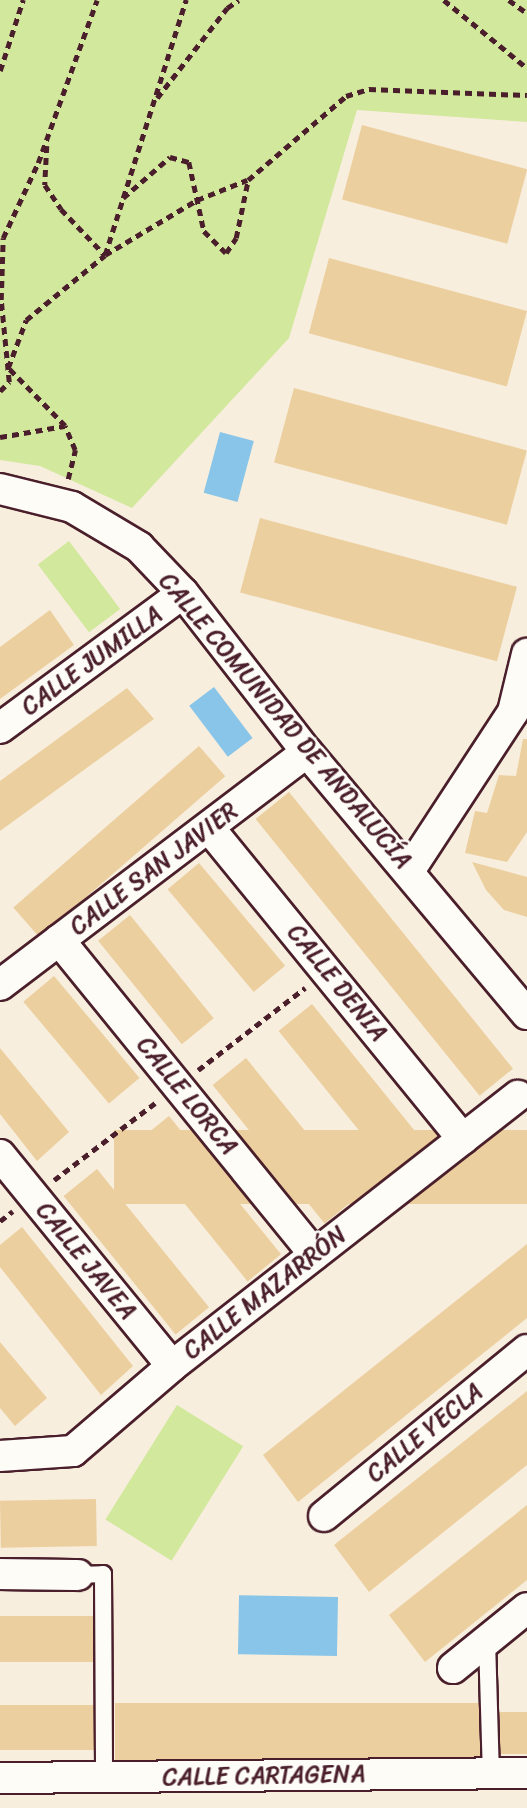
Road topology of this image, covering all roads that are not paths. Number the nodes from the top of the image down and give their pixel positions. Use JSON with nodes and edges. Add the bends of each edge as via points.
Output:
{"nodes":[{"id":1,"x":0,"y":489,"type":"edge"},
{"id":2,"x":183,"y":593,"type":"junction"},
{"id":3,"x":527,"y":654,"type":"edge"},
{"id":4,"x":0,"y":728,"type":"edge"},
{"id":5,"x":307,"y":752,"type":"junction"},
{"id":6,"x":210,"y":829,"type":"junction"},
{"id":7,"x":409,"y":871,"type":"junction"},
{"id":8,"x":59,"y":940,"type":"junction"},
{"id":9,"x":0,"y":985,"type":"edge"},
{"id":10,"x":527,"y":1014,"type":"edge"},
{"id":11,"x":519,"y":1096,"type":"dead end"},
{"id":12,"x":463,"y":1139,"type":"junction"},
{"id":13,"x":0,"y":1155,"type":"edge"},
{"id":14,"x":314,"y":1254,"type":"junction"},
{"id":15,"x":527,"y":1350,"type":"edge"},
{"id":16,"x":172,"y":1366,"type":"junction"},
{"id":17,"x":0,"y":1456,"type":"edge"},
{"id":18,"x":324,"y":1516,"type":"dead end"},
{"id":19,"x":0,"y":1574,"type":"edge"},
{"id":20,"x":78,"y":1575,"type":"joint"},
{"id":21,"x":527,"y":1608,"type":"edge"},
{"id":22,"x":487,"y":1641,"type":"junction"},
{"id":23,"x":453,"y":1668,"type":"dead end"},
{"id":24,"x":491,"y":1773,"type":"junction"},
{"id":25,"x":527,"y":1773,"type":"edge"},
{"id":26,"x":104,"y":1777,"type":"junction"},
{"id":27,"x":0,"y":1778,"type":"edge"}],
"edges":[{"from":1,"to":2,"type":"street","name":"CALLE COMUNIDAD DE ANDALUCÍA","via":[[72,507],[139,547]]},
{"from":2,"to":4,"type":"street","name":"CALLE JUMILLA"},
{"from":2,"to":5,"type":"street","name":"CALLE COMUNIDAD DE ANDALUCÍA"},
{"from":3,"to":7,"type":"street","via":[[513,712]]},
{"from":5,"to":6,"type":"street","name":"CALLE SAN JAVIER"},
{"from":5,"to":7,"type":"street","name":"CALLE COMUNIDAD DE ANDALUCÍA"},
{"from":6,"to":8,"type":"street","name":"CALLE SAN JAVIER"},
{"from":6,"to":12,"type":"street","name":"CALLE DENIA"},
{"from":7,"to":10,"type":"street","name":"CALLE COMUNIDAD DE ANDALUCÍA"},
{"from":8,"to":9,"type":"street","name":"CALLE SAN JAVIER"},
{"from":8,"to":14,"type":"street","name":"CALLE LORCA"},
{"from":11,"to":12,"type":"street","name":"CALLE MAZARRÓN"},
{"from":12,"to":14,"type":"street","name":"CALLE MAZARRÓN"},
{"from":13,"to":16,"type":"street","name":"CALLE JAVEA"},
{"from":14,"to":16,"type":"street","name":"CALLE MAZARRÓN"},
{"from":15,"to":18,"type":"street","name":"CALLE YECLA"},
{"from":16,"to":17,"type":"street","name":"CALLE MAZARRÓN","via":[[73,1451]]},
{"from":19,"to":20,"type":"street"},
{"from":20,"to":26,"type":"lane","via":[[103,1574]]},
{"from":21,"to":22,"type":"street"},
{"from":22,"to":23,"type":"street"},
{"from":22,"to":24,"type":"lane"},
{"from":24,"to":25,"type":"street","name":"CALLE CARTAGENA"},
{"from":24,"to":26,"type":"street","name":"CALLE CARTAGENA"},
{"from":26,"to":27,"type":"street","name":"CALLE CARTAGENA"}]}
